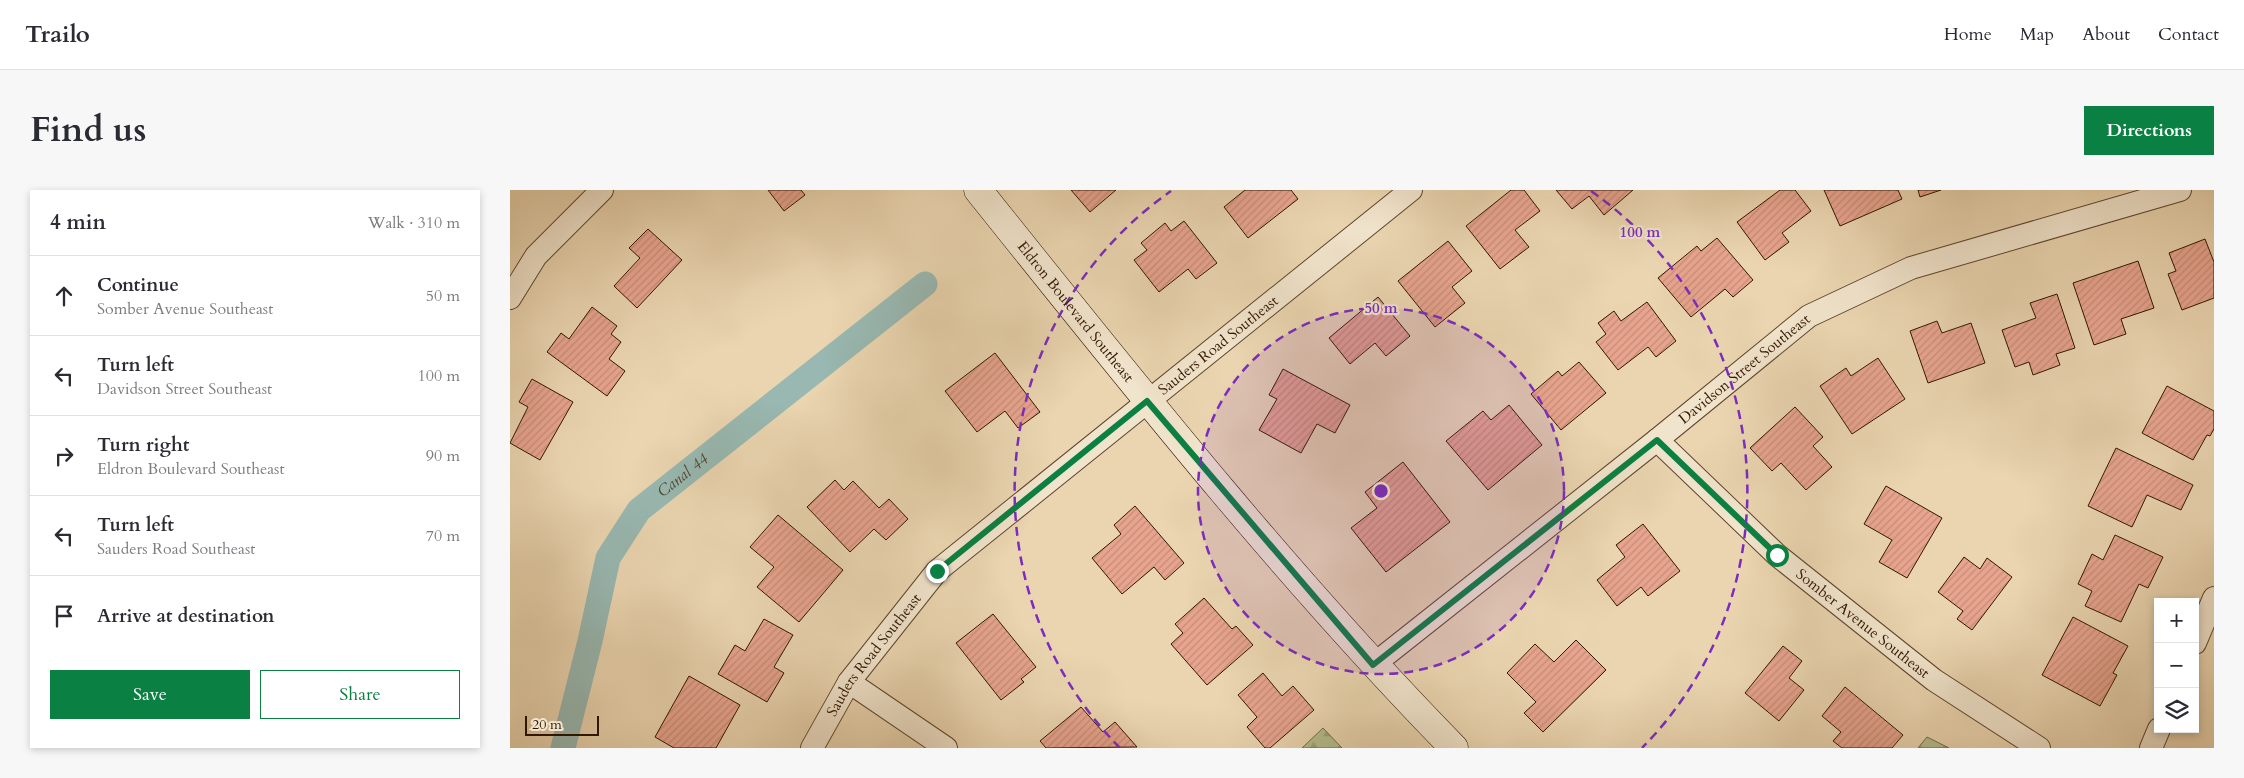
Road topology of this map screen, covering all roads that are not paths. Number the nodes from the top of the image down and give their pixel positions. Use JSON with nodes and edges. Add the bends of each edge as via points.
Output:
{"nodes":[{"id":1,"x":602,"y":190,"type":"edge"},
{"id":2,"x":978,"y":190,"type":"edge"},
{"id":3,"x":1411,"y":190,"type":"edge"},
{"id":4,"x":2180,"y":190,"type":"edge"},
{"id":5,"x":510,"y":298,"type":"edge"},
{"id":6,"x":1147,"y":401,"type":"junction"},
{"id":7,"x":1657,"y":440,"type":"junction"},
{"id":8,"x":2214,"y":598,"type":"edge"},
{"id":9,"x":2199,"y":634,"type":"edge"},
{"id":10,"x":1373,"y":665,"type":"junction"},
{"id":11,"x":849,"y":682,"type":"junction"},
{"id":12,"x":2157,"y":733,"type":"edge"},
{"id":13,"x":812,"y":748,"type":"edge"},
{"id":14,"x":946,"y":748,"type":"edge"},
{"id":15,"x":1454,"y":748,"type":"edge"},
{"id":16,"x":2040,"y":748,"type":"edge"},
{"id":17,"x":2151,"y":748,"type":"edge"}],
"edges":[{"from":1,"to":5,"type":"street","via":[[536,256]]},
{"from":2,"to":6,"type":"street","name":"Eldron Boulevard Southeast"},
{"from":3,"to":6,"type":"street","name":"Sauders Road Southeast"},
{"from":4,"to":7,"type":"street","name":"Davidson Street Southeast","via":[[1911,268],[1809,316]]},
{"from":6,"to":10,"type":"street","name":"Eldron Boulevard Southeast"},
{"from":6,"to":11,"type":"street","name":"Sauders Road Southeast","via":[[937,571]]},
{"from":7,"to":10,"type":"street","name":"Davidson Street Southeast"},
{"from":7,"to":16,"type":"street","name":"Somber Avenue Southeast","via":[[1784,561],[1934,680]]},
{"from":8,"to":9,"type":"street"},
{"from":10,"to":15,"type":"street","name":"Eldron Boulevard Southeast"},
{"from":11,"to":13,"type":"street","name":"Sauders Road Southeast"},
{"from":11,"to":14,"type":"street"},
{"from":12,"to":17,"type":"street"}]}
